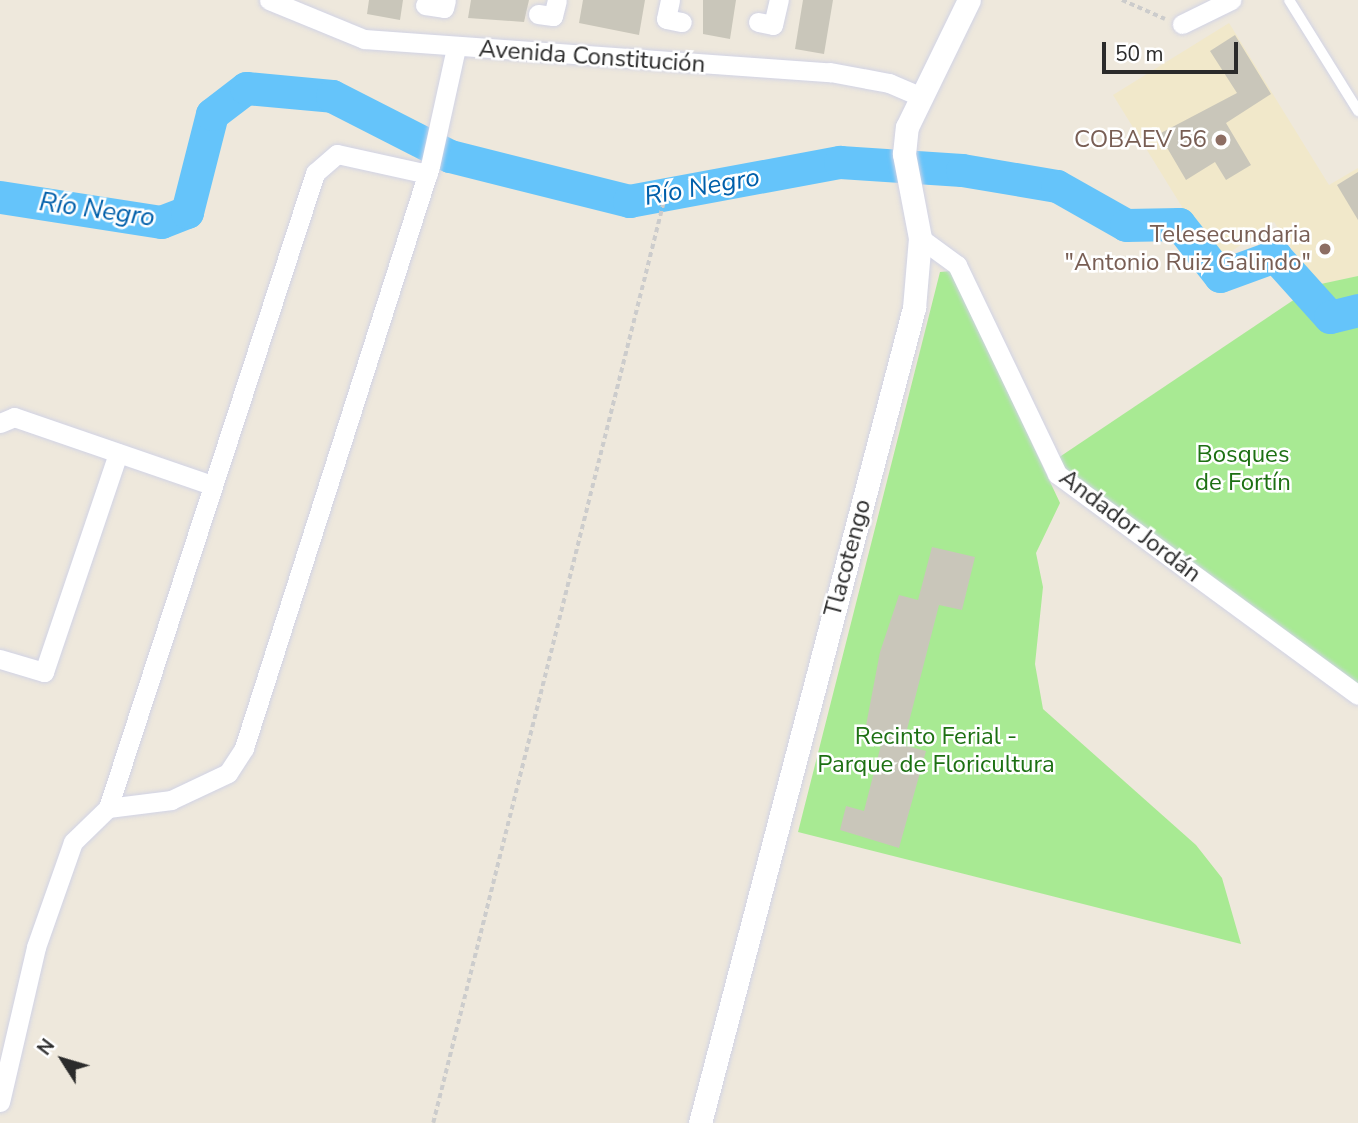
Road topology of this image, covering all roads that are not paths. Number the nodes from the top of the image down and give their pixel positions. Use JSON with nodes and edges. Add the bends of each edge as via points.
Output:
{"nodes":[{"id":1,"x":269,"y":0,"type":"edge"},
{"id":2,"x":446,"y":0,"type":"edge"},
{"id":3,"x":556,"y":0,"type":"edge"},
{"id":4,"x":670,"y":0,"type":"edge"},
{"id":5,"x":779,"y":0,"type":"edge"},
{"id":6,"x":969,"y":0,"type":"edge"},
{"id":7,"x":1231,"y":0,"type":"edge"},
{"id":8,"x":1289,"y":0,"type":"edge"},
{"id":9,"x":425,"y":5,"type":"dead end"},
{"id":10,"x":538,"y":14,"type":"dead end"},
{"id":11,"x":682,"y":22,"type":"dead end"},
{"id":12,"x":758,"y":22,"type":"dead end"},
{"id":13,"x":1182,"y":24,"type":"road end"},
{"id":14,"x":456,"y":48,"type":"junction"},
{"id":15,"x":919,"y":96,"type":"junction"},
{"id":16,"x":1358,"y":111,"type":"edge"},
{"id":17,"x":429,"y":170,"type":"junction"},
{"id":18,"x":920,"y":237,"type":"junction"},
{"id":19,"x":0,"y":423,"type":"edge"},
{"id":20,"x":118,"y":453,"type":"junction"},
{"id":21,"x":212,"y":485,"type":"junction"},
{"id":22,"x":0,"y":659,"type":"edge"},
{"id":23,"x":1358,"y":695,"type":"edge"},
{"id":24,"x":108,"y":808,"type":"junction"},
{"id":25,"x":0,"y":1102,"type":"edge"},
{"id":26,"x":700,"y":1123,"type":"edge"}],
"edges":[{"from":1,"to":14,"type":"street","name":"Avenida Constitución","via":[[341,33]]},
{"from":2,"to":9,"type":"street","via":[[444,8]]},
{"from":3,"to":10,"type":"street","via":[[553,16]]},
{"from":4,"to":11,"type":"street","via":[[666,19]]},
{"from":5,"to":12,"type":"street","via":[[773,25]]},
{"from":6,"to":15,"type":"street","name":"Tlacotengo"},
{"from":7,"to":13,"type":"street"},
{"from":8,"to":16,"type":"lane"},
{"from":14,"to":15,"type":"street","name":"Avenida Constitución","via":[[830,72],[889,83]]},
{"from":14,"to":17,"type":"street"},
{"from":15,"to":18,"type":"street","name":"Tlacotengo","via":[[904,154]]},
{"from":17,"to":21,"type":"street","via":[[337,154],[315,173]]},
{"from":17,"to":24,"type":"street","via":[[244,748],[228,773],[171,800]]},
{"from":18,"to":23,"type":"street","name":"Andador Jordán","via":[[957,265],[1057,474]]},
{"from":18,"to":26,"type":"street","name":"Tlacotengo","via":[[914,308]]},
{"from":19,"to":20,"type":"street","via":[[14,417]]},
{"from":20,"to":21,"type":"street"},
{"from":20,"to":22,"type":"street","via":[[44,672]]},
{"from":21,"to":24,"type":"street"},
{"from":24,"to":25,"type":"street","via":[[73,842],[36,947]]}]}
